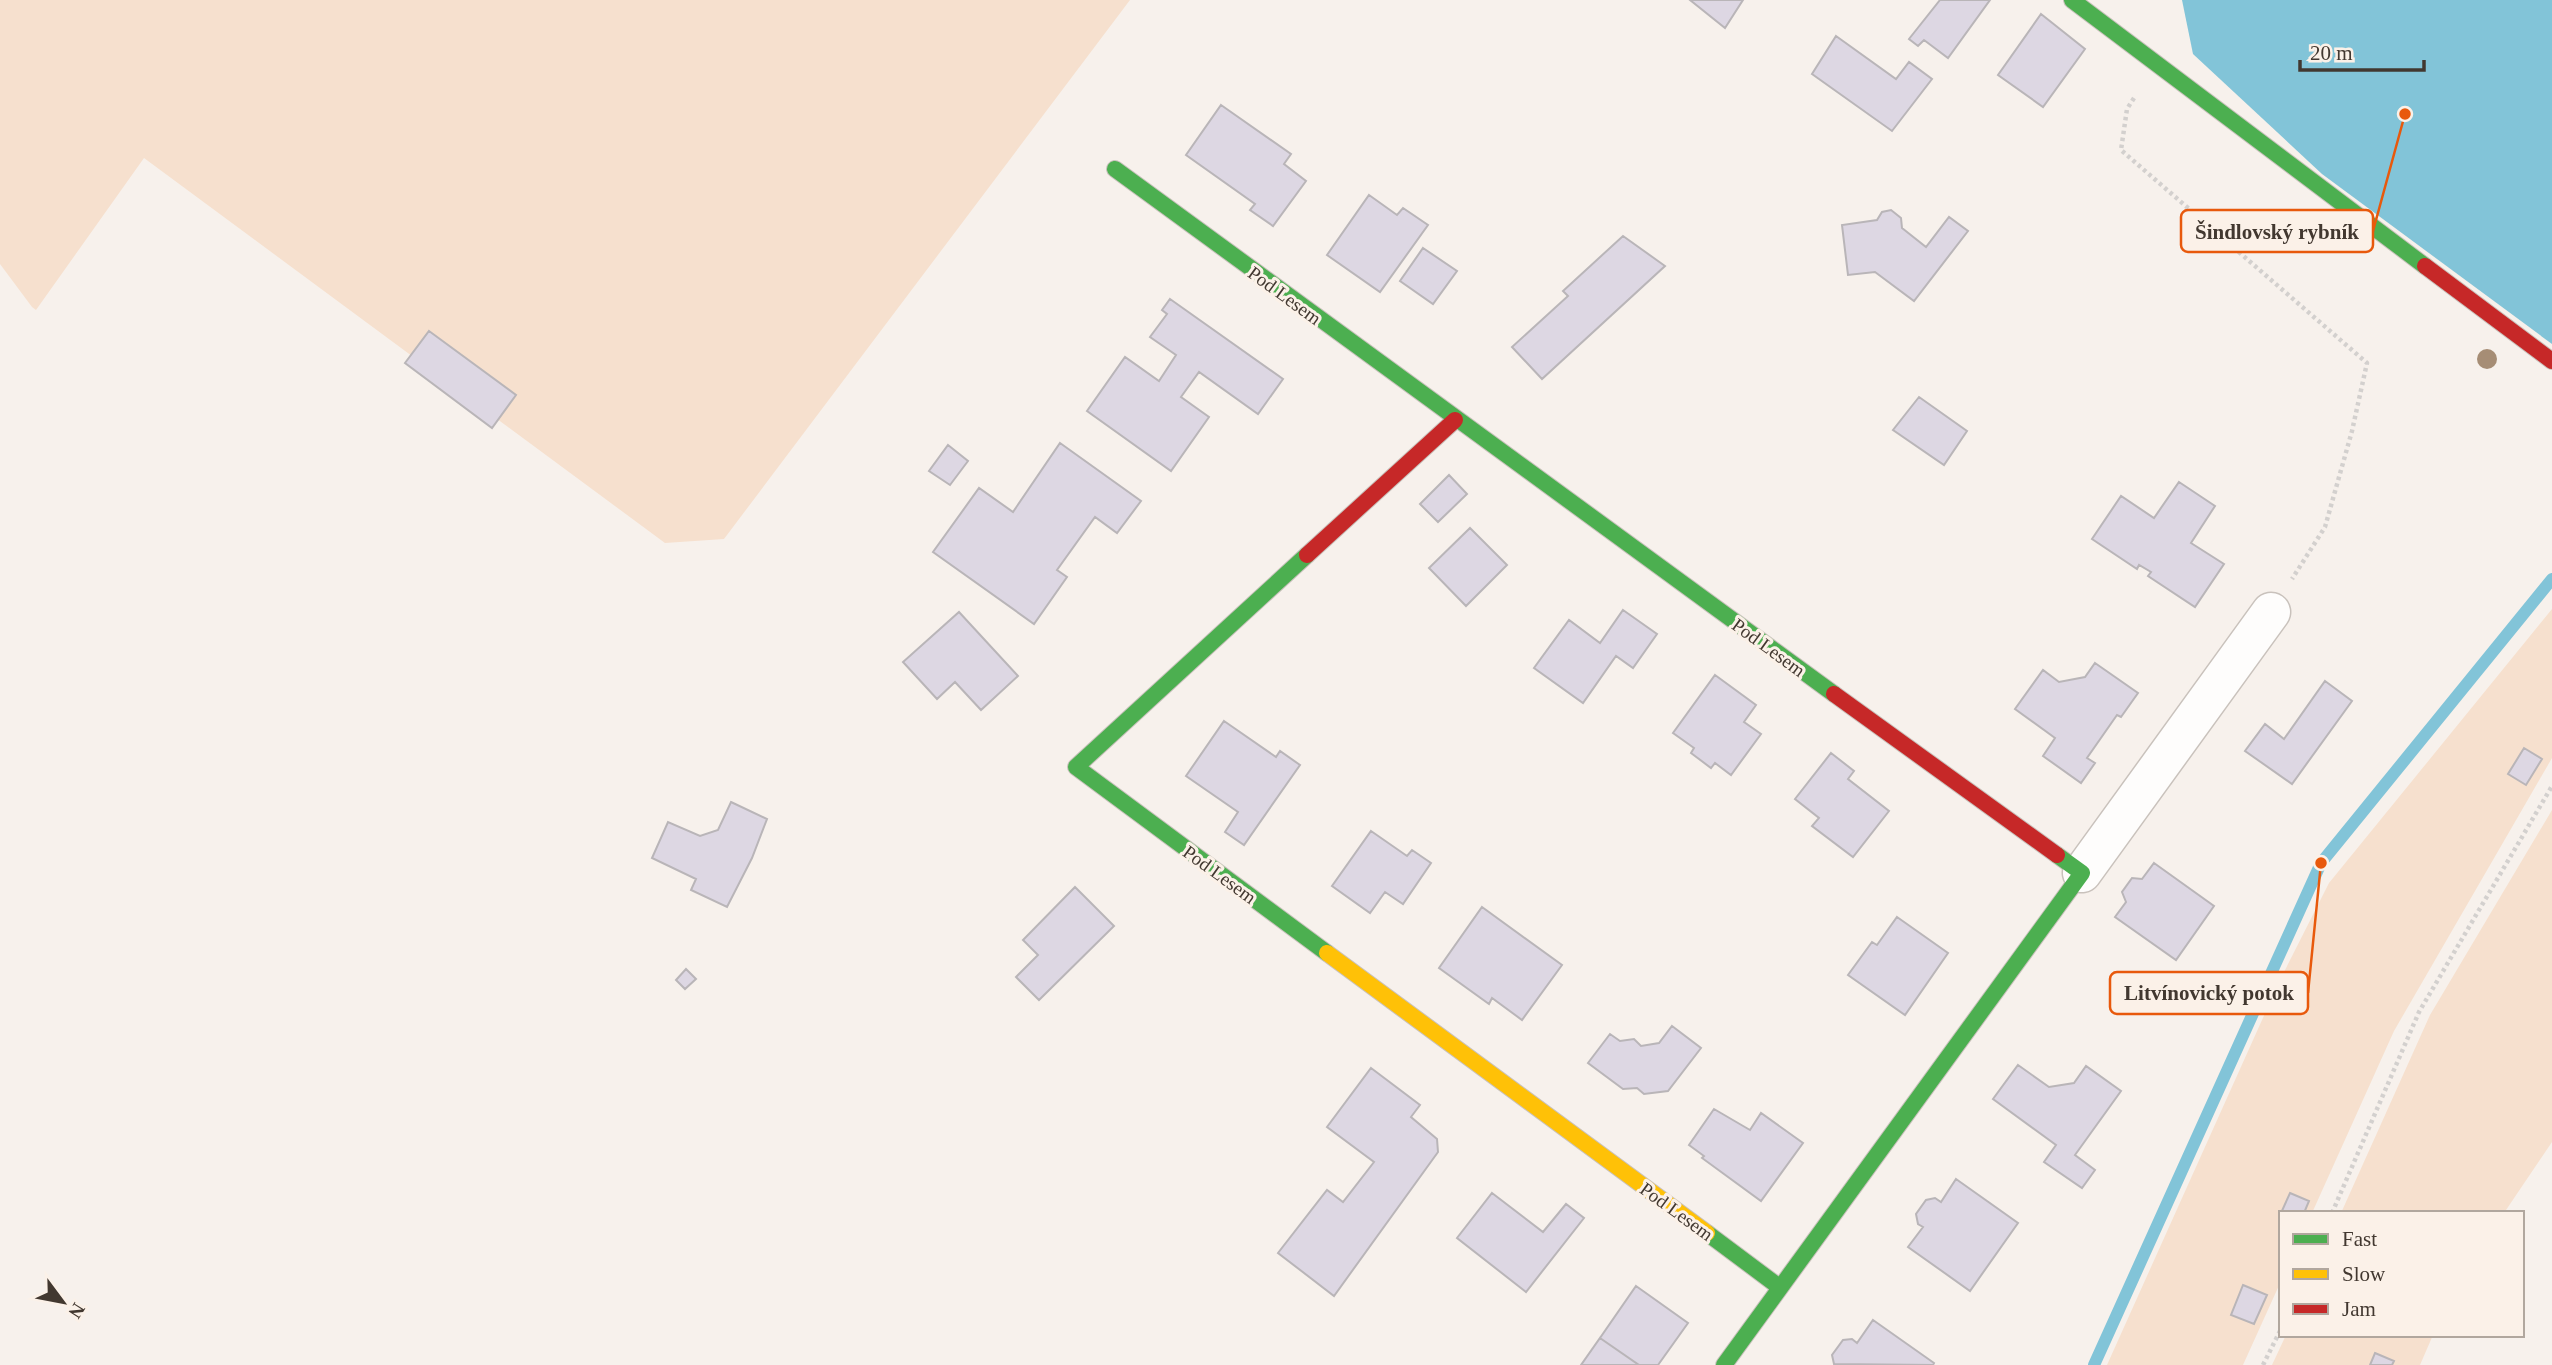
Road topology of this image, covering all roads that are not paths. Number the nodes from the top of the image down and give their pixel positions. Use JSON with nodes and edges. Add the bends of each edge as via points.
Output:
{"nodes":[{"id":1,"x":2072,"y":0,"type":"edge"},
{"id":2,"x":1115,"y":169,"type":"dead end"},
{"id":3,"x":2552,"y":361,"type":"edge"},
{"id":4,"x":1455,"y":420,"type":"junction"},
{"id":5,"x":2271,"y":612,"type":"road end"},
{"id":6,"x":2082,"y":873,"type":"junction"},
{"id":7,"x":1778,"y":1286,"type":"junction"},
{"id":8,"x":1724,"y":1365,"type":"edge"}],
"edges":[{"from":1,"to":3,"type":"street"},
{"from":2,"to":4,"type":"street","name":"Pod Lesem"},
{"from":4,"to":6,"type":"street","name":"Pod Lesem"},
{"from":4,"to":7,"type":"street","name":"Pod Lesem","via":[[1076,767]]},
{"from":5,"to":6,"type":"street"},
{"from":6,"to":7,"type":"street"},
{"from":7,"to":8,"type":"street"}]}
